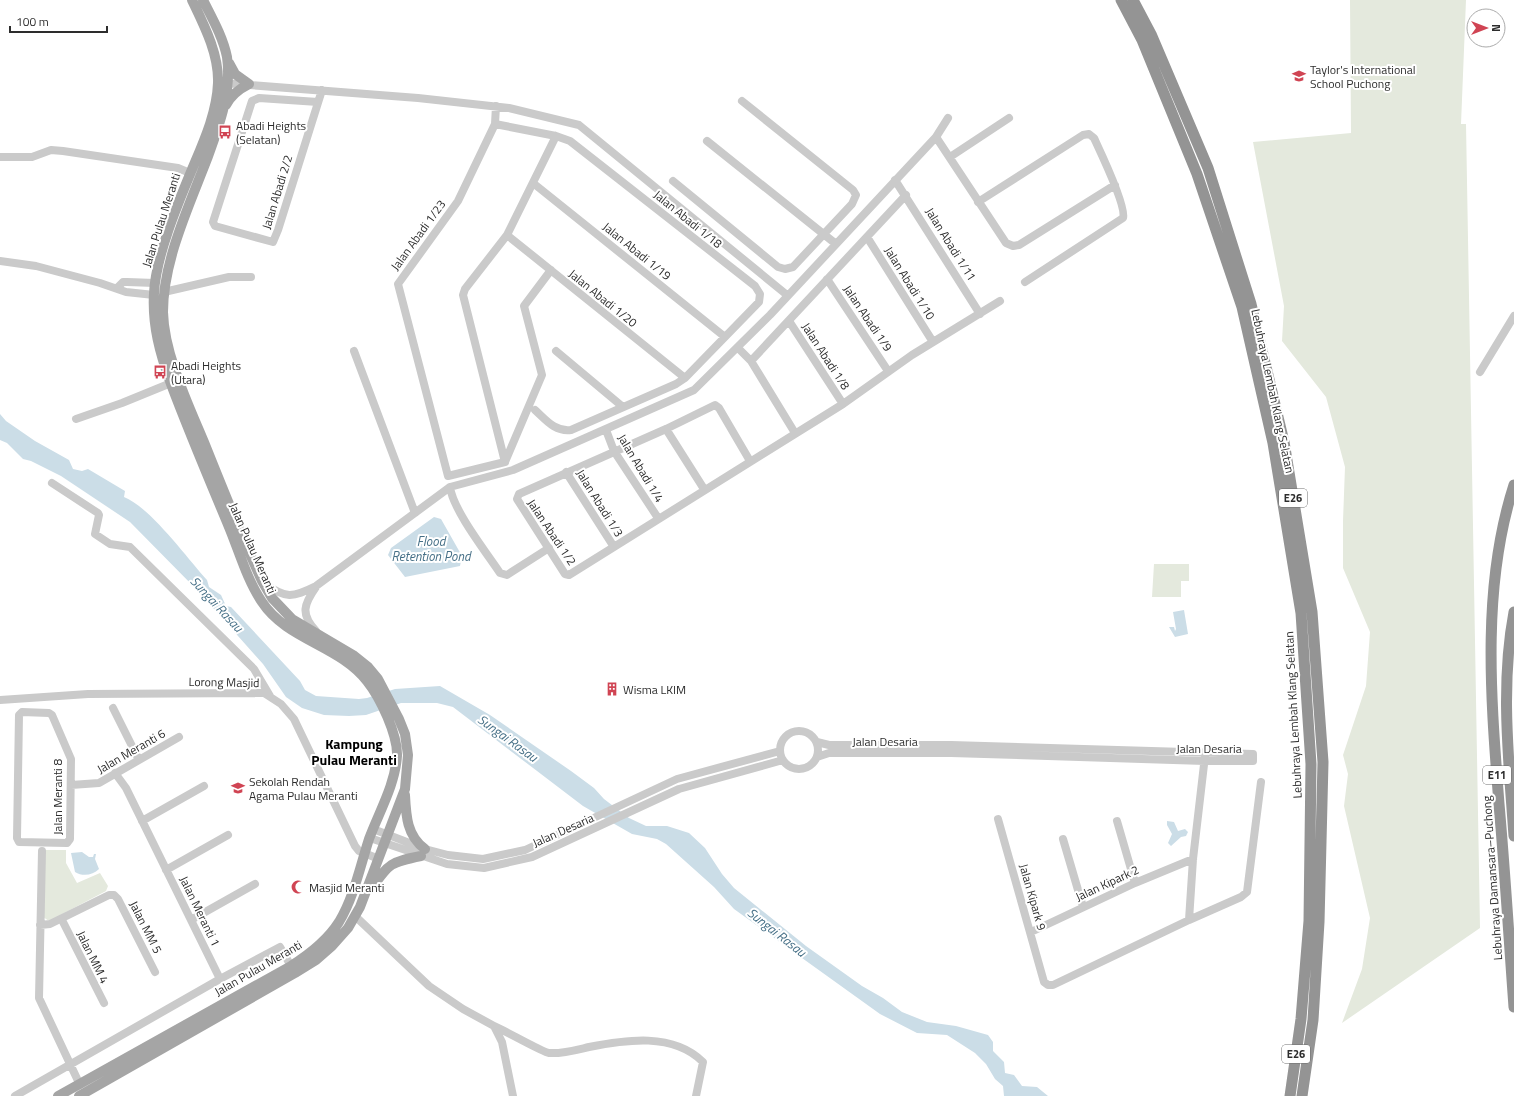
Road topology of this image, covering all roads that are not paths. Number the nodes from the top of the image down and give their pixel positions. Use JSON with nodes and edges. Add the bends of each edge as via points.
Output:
{"nodes":[{"id":1,"x":192,"y":0,"type":"edge"},
{"id":2,"x":203,"y":0,"type":"edge"},
{"id":3,"x":1121,"y":0,"type":"edge"},
{"id":4,"x":1133,"y":0,"type":"edge"},
{"id":5,"x":227,"y":57,"type":"junction"},
{"id":6,"x":223,"y":83,"type":"junction"},
{"id":7,"x":249,"y":84,"type":"junction"},
{"id":8,"x":322,"y":90,"type":"junction"},
{"id":9,"x":742,"y":101,"type":"dead end"},
{"id":10,"x":318,"y":102,"type":"junction"},
{"id":11,"x":496,"y":106,"type":"junction"},
{"id":12,"x":224,"y":111,"type":"junction"},
{"id":13,"x":948,"y":118,"type":"dead end"},
{"id":14,"x":1008,"y":118,"type":"dead end"},
{"id":15,"x":495,"y":124,"type":"junction"},
{"id":16,"x":556,"y":136,"type":"junction"},
{"id":17,"x":936,"y":137,"type":"junction"},
{"id":18,"x":708,"y":141,"type":"dead end"},
{"id":19,"x":0,"y":157,"type":"edge"},
{"id":20,"x":950,"y":157,"type":"junction"},
{"id":21,"x":190,"y":173,"type":"junction"},
{"id":22,"x":673,"y":181,"type":"dead end"},
{"id":23,"x":533,"y":183,"type":"junction"},
{"id":24,"x":898,"y":184,"type":"junction"},
{"id":25,"x":1115,"y":185,"type":"junction"},
{"id":26,"x":906,"y":195,"type":"junction"},
{"id":27,"x":978,"y":202,"type":"junction"},
{"id":28,"x":823,"y":233,"type":"junction"},
{"id":29,"x":507,"y":235,"type":"junction"},
{"id":30,"x":867,"y":237,"type":"junction"},
{"id":31,"x":836,"y":244,"type":"junction"},
{"id":32,"x":0,"y":261,"type":"edge"},
{"id":33,"x":551,"y":270,"type":"junction"},
{"id":34,"x":251,"y":277,"type":"dead end"},
{"id":35,"x":827,"y":279,"type":"junction"},
{"id":36,"x":1025,"y":282,"type":"dead end"},
{"id":37,"x":155,"y":283,"type":"junction"},
{"id":38,"x":117,"y":288,"type":"junction"},
{"id":39,"x":159,"y":293,"type":"junction"},
{"id":40,"x":787,"y":295,"type":"junction"},
{"id":41,"x":1000,"y":302,"type":"dead end"},
{"id":42,"x":980,"y":314,"type":"junction"},
{"id":43,"x":1514,"y":316,"type":"edge"},
{"id":44,"x":789,"y":321,"type":"junction"},
{"id":45,"x":725,"y":337,"type":"junction"},
{"id":46,"x":933,"y":342,"type":"junction"},
{"id":47,"x":738,"y":348,"type":"junction"},
{"id":48,"x":556,"y":350,"type":"dead end"},
{"id":49,"x":354,"y":351,"type":"dead end"},
{"id":50,"x":751,"y":361,"type":"junction"},
{"id":51,"x":888,"y":371,"type":"junction"},
{"id":52,"x":1480,"y":372,"type":"dead end"},
{"id":53,"x":685,"y":378,"type":"junction"},
{"id":54,"x":171,"y":383,"type":"junction"},
{"id":55,"x":843,"y":404,"type":"junction"},
{"id":56,"x":624,"y":407,"type":"junction"},
{"id":57,"x":535,"y":410,"type":"dead end"},
{"id":58,"x":76,"y":419,"type":"dead end"},
{"id":59,"x":666,"y":429,"type":"junction"},
{"id":60,"x":606,"y":430,"type":"junction"},
{"id":61,"x":795,"y":433,"type":"junction"},
{"id":62,"x":614,"y":451,"type":"junction"},
{"id":63,"x":750,"y":461,"type":"junction"},
{"id":64,"x":505,"y":462,"type":"junction"},
{"id":65,"x":566,"y":472,"type":"junction"},
{"id":66,"x":52,"y":483,"type":"dead end"},
{"id":67,"x":1514,"y":486,"type":"edge"},
{"id":68,"x":450,"y":487,"type":"junction"},
{"id":69,"x":704,"y":489,"type":"junction"},
{"id":70,"x":415,"y":513,"type":"junction"},
{"id":71,"x":658,"y":518,"type":"junction"},
{"id":72,"x":614,"y":547,"type":"junction"},
{"id":73,"x":549,"y":548,"type":"junction"},
{"id":74,"x":262,"y":581,"type":"junction"},
{"id":75,"x":316,"y":586,"type":"junction"},
{"id":76,"x":1514,"y":612,"type":"edge"},
{"id":77,"x":320,"y":636,"type":"junction"},
{"id":78,"x":373,"y":680,"type":"junction"},
{"id":79,"x":270,"y":696,"type":"junction"},
{"id":80,"x":0,"y":700,"type":"edge"},
{"id":81,"x":113,"y":708,"type":"dead end"},
{"id":82,"x":395,"y":721,"type":"junction"},
{"id":83,"x":179,"y":737,"type":"dead end"},
{"id":84,"x":817,"y":742,"type":"junction"},
{"id":85,"x":780,"y":751,"type":"junction"},
{"id":86,"x":817,"y":757,"type":"junction"},
{"id":87,"x":1205,"y":757,"type":"junction"},
{"id":88,"x":139,"y":760,"type":"junction"},
{"id":89,"x":783,"y":760,"type":"junction"},
{"id":90,"x":115,"y":773,"type":"junction"},
{"id":91,"x":1261,"y":782,"type":"dead end"},
{"id":92,"x":71,"y":785,"type":"junction"},
{"id":93,"x":204,"y":786,"type":"dead end"},
{"id":94,"x":405,"y":789,"type":"junction"},
{"id":95,"x":998,"y":819,"type":"dead end"},
{"id":96,"x":142,"y":821,"type":"junction"},
{"id":97,"x":1117,"y":821,"type":"dead end"},
{"id":98,"x":371,"y":834,"type":"junction"},
{"id":99,"x":228,"y":835,"type":"dead end"},
{"id":100,"x":1514,"y":836,"type":"edge"},
{"id":101,"x":1063,"y":839,"type":"dead end"},
{"id":102,"x":386,"y":840,"type":"junction"},
{"id":103,"x":42,"y":847,"type":"junction"},
{"id":104,"x":423,"y":853,"type":"junction"},
{"id":105,"x":364,"y":854,"type":"junction"},
{"id":106,"x":379,"y":859,"type":"junction"},
{"id":107,"x":1193,"y":859,"type":"junction"},
{"id":108,"x":166,"y":870,"type":"junction"},
{"id":109,"x":1135,"y":883,"type":"junction"},
{"id":110,"x":255,"y":884,"type":"dead end"},
{"id":111,"x":1083,"y":907,"type":"junction"},
{"id":112,"x":358,"y":912,"type":"junction"},
{"id":113,"x":62,"y":920,"type":"junction"},
{"id":114,"x":191,"y":920,"type":"junction"},
{"id":115,"x":1189,"y":920,"type":"junction"},
{"id":116,"x":40,"y":925,"type":"junction"},
{"id":117,"x":1031,"y":932,"type":"junction"},
{"id":118,"x":291,"y":966,"type":"junction"},
{"id":119,"x":155,"y":972,"type":"dead end"},
{"id":120,"x":220,"y":979,"type":"junction"},
{"id":121,"x":104,"y":1003,"type":"dead end"},
{"id":122,"x":1514,"y":1007,"type":"edge"},
{"id":123,"x":494,"y":1026,"type":"junction"},
{"id":124,"x":72,"y":1065,"type":"junction"},
{"id":125,"x":80,"y":1085,"type":"junction"},
{"id":126,"x":1303,"y":1090,"type":"edge"},
{"id":127,"x":1290,"y":1092,"type":"edge"},
{"id":128,"x":15,"y":1096,"type":"edge"},
{"id":129,"x":58,"y":1096,"type":"edge"},
{"id":130,"x":78,"y":1096,"type":"edge"},
{"id":131,"x":513,"y":1096,"type":"edge"},
{"id":132,"x":696,"y":1096,"type":"edge"}],
"edges":[{"from":1,"to":6,"type":"main road","name":"Jalan Pulau Meranti","via":[[212,46]]},
{"from":2,"to":5,"type":"main road","name":"Jalan Pulau Meranti","via":[[217,28]]},
{"from":3,"to":127,"type":"highway","name":"Lebuhraya Lembah Klang Selatan","number":"E26","via":[[1142,40],[1197,174],[1242,307],[1273,443],[1301,613],[1311,764],[1309,921],[1301,1019]]},
{"from":4,"to":126,"type":"highway","name":"Lebuhraya Lembah Klang Selatan","number":"E26","via":[[1151,34],[1208,168],[1251,304],[1284,442],[1312,612],[1323,762],[1320,922],[1313,1020]]},
{"from":5,"to":6,"type":"main road","name":"Jalan Pulau Meranti"},
{"from":5,"to":7,"type":"main road","via":[[234,74]]},
{"from":6,"to":7,"type":"street"},
{"from":6,"to":12,"type":"main road","name":"Jalan Pulau Meranti"},
{"from":6,"to":21,"type":"main road","name":"Jalan Pulau Meranti"},
{"from":7,"to":8,"type":"street"},
{"from":7,"to":12,"type":"main road","via":[[231,97]]},
{"from":8,"to":10,"type":"street","name":"Jalan Abadi 2/2"},
{"from":8,"to":11,"type":"street"},
{"from":9,"to":28,"type":"street","via":[[854,190],[855,200]]},
{"from":10,"to":10,"type":"street","name":"Jalan Abadi 2/2","via":[[259,98],[252,101],[213,224],[273,242]]},
{"from":11,"to":15,"type":"street","name":"Jalan Abadi 1/23"},
{"from":11,"to":40,"type":"street","via":[[568,120],[588,130]]},
{"from":12,"to":39,"type":"main road","name":"Jalan Pulau Meranti"},
{"from":13,"to":17,"type":"street"},
{"from":14,"to":20,"type":"street"},
{"from":15,"to":16,"type":"street","name":"Jalan Abadi 1/18"},
{"from":15,"to":64,"type":"street","name":"Jalan Abadi 1/23","via":[[458,201],[398,284],[448,476]]},
{"from":16,"to":23,"type":"street"},
{"from":16,"to":45,"type":"street","name":"Jalan Abadi 1/18","via":[[570,141],[596,159],[758,290],[759,302]]},
{"from":17,"to":20,"type":"street"},
{"from":17,"to":24,"type":"street"},
{"from":18,"to":28,"type":"street"},
{"from":19,"to":21,"type":"street","via":[[32,157],[51,150],[63,151],[178,168]]},
{"from":20,"to":27,"type":"street"},
{"from":21,"to":37,"type":"main road","name":"Jalan Pulau Meranti","via":[[164,246]]},
{"from":22,"to":28,"type":"street","via":[[778,267],[792,267]]},
{"from":23,"to":29,"type":"street"},
{"from":23,"to":45,"type":"street","name":"Jalan Abadi 1/19"},
{"from":24,"to":26,"type":"street","name":"Jalan Abadi 1/11"},
{"from":24,"to":31,"type":"street"},
{"from":25,"to":27,"type":"street","via":[[1016,246],[1006,243]]},
{"from":25,"to":27,"type":"street","via":[[1094,138],[1086,134]]},
{"from":25,"to":36,"type":"street","via":[[1124,213],[1123,218]]},
{"from":26,"to":30,"type":"street"},
{"from":26,"to":42,"type":"street","name":"Jalan Abadi 1/11"},
{"from":28,"to":31,"type":"street"},
{"from":29,"to":33,"type":"street","name":"Jalan Abadi 1/20"},
{"from":29,"to":64,"type":"street","via":[[463,295]]},
{"from":30,"to":35,"type":"street"},
{"from":30,"to":46,"type":"street","name":"Jalan Abadi 1/10"},
{"from":31,"to":40,"type":"street"},
{"from":32,"to":38,"type":"street","via":[[36,266]]},
{"from":33,"to":53,"type":"street","name":"Jalan Abadi 1/20"},
{"from":33,"to":64,"type":"street","via":[[524,306],[542,375]]},
{"from":34,"to":39,"type":"street","via":[[230,277]]},
{"from":35,"to":44,"type":"street"},
{"from":35,"to":51,"type":"street","name":"Jalan Abadi 1/9"},
{"from":37,"to":38,"type":"street","via":[[123,282]]},
{"from":37,"to":39,"type":"main road","name":"Jalan Pulau Meranti"},
{"from":38,"to":39,"type":"street","via":[[126,292]]},
{"from":39,"to":54,"type":"main road","name":"Jalan Pulau Meranti","via":[[157,339]]},
{"from":39,"to":74,"type":"main road","name":"Jalan Pulau Meranti","via":[[165,336],[180,383]]},
{"from":40,"to":47,"type":"street"},
{"from":41,"to":42,"type":"street"},
{"from":42,"to":46,"type":"street"},
{"from":43,"to":52,"type":"street"},
{"from":44,"to":50,"type":"street"},
{"from":44,"to":55,"type":"street","name":"Jalan Abadi 1/8"},
{"from":45,"to":53,"type":"street","name":"Jalan Abadi 1/18"},
{"from":46,"to":51,"type":"street"},
{"from":47,"to":50,"type":"street"},
{"from":47,"to":60,"type":"street","via":[[694,390]]},
{"from":48,"to":56,"type":"street"},
{"from":49,"to":70,"type":"street"},
{"from":50,"to":61,"type":"street"},
{"from":51,"to":55,"type":"street"},
{"from":53,"to":56,"type":"street"},
{"from":54,"to":58,"type":"street"},
{"from":54,"to":78,"type":"main road","name":"Jalan Pulau Meranti","via":[[250,579],[263,603],[285,626]]},
{"from":55,"to":61,"type":"street"},
{"from":56,"to":57,"type":"street","via":[[563,431],[556,429]]},
{"from":59,"to":62,"type":"street"},
{"from":59,"to":63,"type":"street","via":[[715,404]]},
{"from":59,"to":69,"type":"street"},
{"from":60,"to":62,"type":"street","name":"Jalan Abadi 1/4"},
{"from":60,"to":68,"type":"street","via":[[513,470]]},
{"from":61,"to":63,"type":"street"},
{"from":62,"to":65,"type":"street"},
{"from":62,"to":71,"type":"street","name":"Jalan Abadi 1/4"},
{"from":63,"to":69,"type":"street"},
{"from":65,"to":72,"type":"street","name":"Jalan Abadi 1/3"},
{"from":65,"to":73,"type":"street","name":"Jalan Abadi 1/2","via":[[518,494],[517,499]]},
{"from":66,"to":79,"type":"street","via":[[98,513],[95,534],[110,544],[130,547],[254,669]]},
{"from":67,"to":122,"type":"highway","name":"Lebuhraya Damansara–Puchong","number":"E11","via":[[1499,549],[1493,602],[1491,656],[1494,733]]},
{"from":68,"to":70,"type":"street"},
{"from":68,"to":73,"type":"street","via":[[453,500],[500,573],[507,575]]},
{"from":69,"to":71,"type":"street"},
{"from":70,"to":75,"type":"street"},
{"from":71,"to":72,"type":"street"},
{"from":72,"to":73,"type":"street","name":"Jalan Abadi 1/2","via":[[569,575],[565,574]]},
{"from":74,"to":75,"type":"street","via":[[286,596],[296,595]]},
{"from":74,"to":77,"type":"main road","name":"Jalan Pulau Meranti","via":[[272,598],[292,619]]},
{"from":75,"to":77,"type":"street","via":[[307,599],[305,611],[308,621]]},
{"from":76,"to":100,"type":"highway","name":"Lebuhraya Damansara–Puchong","number":"E11","via":[[1508,658],[1506,723]]},
{"from":77,"to":78,"type":"main road","name":"Jalan Pulau Meranti","via":[[360,660]]},
{"from":78,"to":82,"type":"main road","name":"Jalan Pulau Meranti"},
{"from":79,"to":80,"type":"street","name":"Lorong Masjid","via":[[256,693],[88,694]]},
{"from":79,"to":105,"type":"street","name":"Lorong Masjid","via":[[294,719],[349,837]]},
{"from":81,"to":88,"type":"street"},
{"from":82,"to":94,"type":"main road","name":"Jalan Pulau Meranti","via":[[405,734],[408,755]]},
{"from":82,"to":98,"type":"main road","name":"Jalan Pulau Meranti","via":[[397,756],[392,781]]},
{"from":83,"to":88,"type":"street","name":"Jalan Meranti 6"},
{"from":84,"to":85,"type":"street","name":"Jalan Desaria","via":[[810,733],[793,731],[782,741]]},
{"from":84,"to":86,"type":"street"},
{"from":84,"to":87,"type":"street","name":"Jalan Desaria","via":[[829,745],[951,745]]},
{"from":85,"to":89,"type":"street"},
{"from":85,"to":104,"type":"street","name":"Jalan Desaria","via":[[677,779],[525,850],[483,859]]},
{"from":86,"to":87,"type":"street","name":"Jalan Desaria","via":[[829,753],[951,753]]},
{"from":86,"to":89,"type":"street","name":"Jalan Desaria","via":[[810,766],[799,769],[793,768]]},
{"from":87,"to":87,"type":"street","name":"Jalan Desaria","via":[[1253,754],[1253,761]]},
{"from":87,"to":107,"type":"street"},
{"from":88,"to":90,"type":"street","name":"Jalan Meranti 6"},
{"from":89,"to":104,"type":"street","name":"Jalan Desaria","via":[[679,790],[532,857],[484,868],[447,864]]},
{"from":90,"to":92,"type":"street","name":"Jalan Meranti 6","via":[[100,783]]},
{"from":90,"to":96,"type":"street","name":"Jalan Meranti 1","via":[[126,788]]},
{"from":91,"to":115,"type":"street","via":[[1246,892]]},
{"from":92,"to":103,"type":"street","name":"Jalan Meranti 8","via":[[70,839],[67,843]]},
{"from":92,"to":103,"type":"street","name":"Jalan Meranti 8","via":[[71,759],[52,715],[22,712],[19,716],[17,838],[20,842]]},
{"from":93,"to":96,"type":"street"},
{"from":94,"to":102,"type":"main road","name":"Jalan Pulau Meranti"},
{"from":94,"to":104,"type":"main road","via":[[408,825]]},
{"from":95,"to":117,"type":"street","name":"Jalan Kipark 9"},
{"from":96,"to":108,"type":"street","name":"Jalan Meranti 1"},
{"from":97,"to":109,"type":"street"},
{"from":98,"to":102,"type":"street","name":"Jalan Desaria"},
{"from":98,"to":105,"type":"main road","name":"Jalan Pulau Meranti"},
{"from":99,"to":108,"type":"street"},
{"from":101,"to":111,"type":"street"},
{"from":102,"to":104,"type":"street","name":"Jalan Desaria"},
{"from":102,"to":106,"type":"main road","name":"Jalan Pulau Meranti"},
{"from":103,"to":116,"type":"street"},
{"from":104,"to":112,"type":"main road","via":[[389,865]]},
{"from":105,"to":106,"type":"street","name":"Lorong Masjid"},
{"from":105,"to":118,"type":"main road","name":"Jalan Pulau Meranti","via":[[350,899],[339,922],[311,954]]},
{"from":106,"to":112,"type":"main road","name":"Jalan Pulau Meranti"},
{"from":107,"to":109,"type":"street","name":"Jalan Kipark 2"},
{"from":107,"to":115,"type":"street"},
{"from":108,"to":114,"type":"street","name":"Jalan Meranti 1"},
{"from":109,"to":111,"type":"street","name":"Jalan Kipark 2"},
{"from":110,"to":114,"type":"street"},
{"from":111,"to":117,"type":"street","name":"Jalan Kipark 2"},
{"from":112,"to":123,"type":"street","via":[[429,986]]},
{"from":112,"to":130,"type":"main road","name":"Jalan Pulau Meranti","via":[[348,928],[316,960]]},
{"from":113,"to":116,"type":"street"},
{"from":113,"to":119,"type":"street","name":"Jalan MM 5","via":[[109,895],[114,895]]},
{"from":113,"to":121,"type":"street","name":"Jalan MM 4"},
{"from":114,"to":120,"type":"street","name":"Jalan Meranti 1"},
{"from":115,"to":117,"type":"street","name":"Jalan Kipark 9","via":[[1053,985],[1044,982]]},
{"from":116,"to":124,"type":"street","via":[[39,998]]},
{"from":118,"to":120,"type":"street","via":[[280,947]]},
{"from":118,"to":125,"type":"main road","name":"Jalan Pulau Meranti"},
{"from":120,"to":124,"type":"street"},
{"from":123,"to":131,"type":"street","via":[[502,1042]]},
{"from":123,"to":132,"type":"street","via":[[548,1053],[624,1040],[676,1045],[690,1051],[703,1062]]},
{"from":124,"to":125,"type":"street"},
{"from":124,"to":128,"type":"street"},
{"from":125,"to":129,"type":"main road","name":"Jalan Pulau Meranti"}]}
